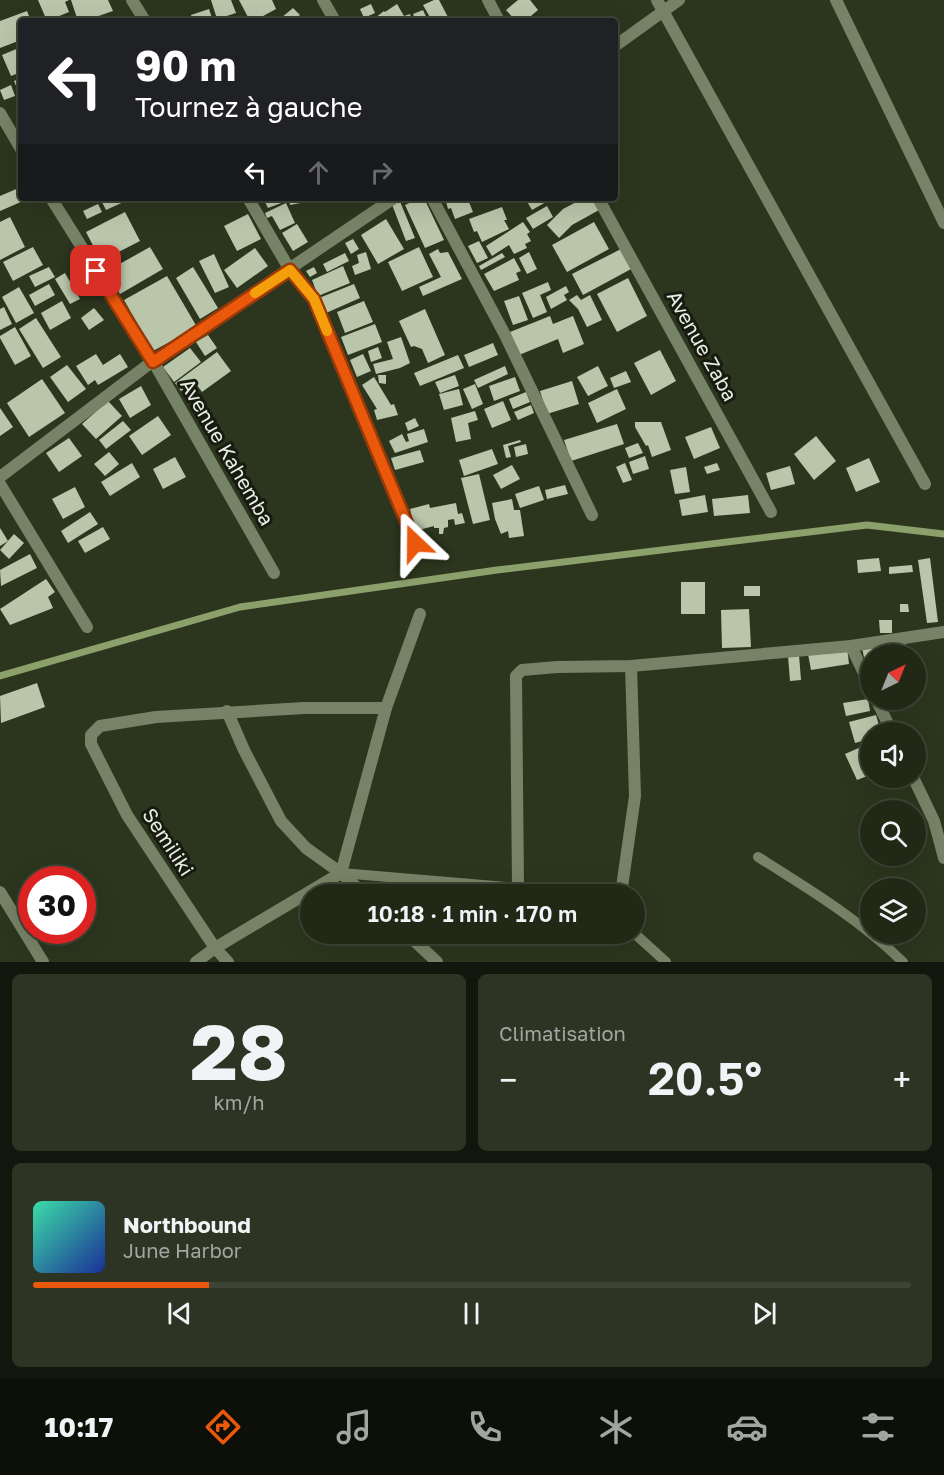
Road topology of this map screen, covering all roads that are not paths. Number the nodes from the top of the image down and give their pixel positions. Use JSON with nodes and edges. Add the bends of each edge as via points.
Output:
{"nodes":[{"id":1,"x":132,"y":0,"type":"edge"},
{"id":2,"x":323,"y":0,"type":"edge"},
{"id":3,"x":488,"y":0,"type":"edge"},
{"id":4,"x":679,"y":0,"type":"edge"},
{"id":5,"x":836,"y":0,"type":"edge"},
{"id":6,"x":661,"y":5,"type":"edge"},
{"id":7,"x":143,"y":18,"type":"edge"},
{"id":8,"x":333,"y":18,"type":"edge"},
{"id":9,"x":498,"y":18,"type":"edge"},
{"id":10,"x":618,"y":43,"type":"edge"},
{"id":11,"x":0,"y":113,"type":"edge"},
{"id":12,"x":18,"y":144,"type":"edge"},
{"id":13,"x":53,"y":201,"type":"edge"},
{"id":14,"x":250,"y":201,"type":"edge"},
{"id":15,"x":390,"y":201,"type":"edge"},
{"id":16,"x":434,"y":201,"type":"edge"},
{"id":17,"x":600,"y":201,"type":"edge"},
{"id":18,"x":944,"y":223,"type":"edge"},
{"id":19,"x":290,"y":270,"type":"junction"},
{"id":20,"x":153,"y":362,"type":"junction"},
{"id":21,"x":0,"y":477,"type":"edge"},
{"id":22,"x":0,"y":484,"type":"edge"},
{"id":23,"x":925,"y":484,"type":"dead end"},
{"id":24,"x":771,"y":512,"type":"dead end"},
{"id":25,"x":592,"y":515,"type":"dead end"},
{"id":26,"x":415,"y":543,"type":"dead end"},
{"id":27,"x":274,"y":573,"type":"dead end"},
{"id":28,"x":420,"y":614,"type":"dead end"},
{"id":29,"x":87,"y":627,"type":"dead end"},
{"id":30,"x":944,"y":632,"type":"edge"},
{"id":31,"x":851,"y":646,"type":"junction"},
{"id":32,"x":860,"y":665,"type":"edge"},
{"id":33,"x":631,"y":666,"type":"junction"},
{"id":34,"x":386,"y":708,"type":"junction"},
{"id":35,"x":227,"y":711,"type":"junction"},
{"id":36,"x":918,"y":788,"type":"edge"},
{"id":37,"x":758,"y":857,"type":"dead end"},
{"id":38,"x":944,"y":858,"type":"edge"},
{"id":39,"x":341,"y":873,"type":"junction"},
{"id":40,"x":353,"y":884,"type":"edge"},
{"id":41,"x":471,"y":884,"type":"edge"},
{"id":42,"x":518,"y":884,"type":"edge"},
{"id":43,"x":622,"y":884,"type":"edge"},
{"id":44,"x":0,"y":892,"type":"edge"},
{"id":45,"x":645,"y":943,"type":"edge"},
{"id":46,"x":418,"y":944,"type":"edge"},
{"id":47,"x":215,"y":948,"type":"junction"},
{"id":48,"x":43,"y":962,"type":"edge"},
{"id":49,"x":196,"y":962,"type":"edge"},
{"id":50,"x":228,"y":962,"type":"edge"},
{"id":51,"x":437,"y":962,"type":"edge"},
{"id":52,"x":666,"y":962,"type":"edge"},
{"id":53,"x":903,"y":962,"type":"edge"}],
"edges":[{"from":1,"to":7,"type":"street"},
{"from":2,"to":8,"type":"street"},
{"from":3,"to":9,"type":"street"},
{"from":4,"to":6,"type":"street"},
{"from":5,"to":18,"type":"street"},
{"from":6,"to":10,"type":"street"},
{"from":6,"to":23,"type":"street"},
{"from":11,"to":12,"type":"street"},
{"from":13,"to":20,"type":"street","name":"Avenue Kahemba"},
{"from":14,"to":19,"type":"street"},
{"from":15,"to":19,"type":"street"},
{"from":16,"to":25,"type":"street","via":[[505,335]]},
{"from":17,"to":24,"type":"street","name":"Avenue Zaba"},
{"from":19,"to":20,"type":"street"},
{"from":19,"to":26,"type":"street","via":[[314,299]]},
{"from":20,"to":21,"type":"street"},
{"from":20,"to":27,"type":"street","name":"Avenue Kahemba"},
{"from":22,"to":29,"type":"street"},
{"from":28,"to":34,"type":"street"},
{"from":30,"to":31,"type":"street"},
{"from":31,"to":32,"type":"street"},
{"from":31,"to":33,"type":"street"},
{"from":33,"to":42,"type":"street","via":[[531,668],[516,676]]},
{"from":33,"to":43,"type":"street","via":[[634,796]]},
{"from":34,"to":35,"type":"street"},
{"from":34,"to":39,"type":"street"},
{"from":35,"to":39,"type":"street","via":[[281,821],[306,848]]},
{"from":35,"to":47,"type":"street","name":"Semiliki","via":[[100,726],[91,735],[91,744],[127,815]]},
{"from":36,"to":38,"type":"street","via":[[934,821]]},
{"from":37,"to":53,"type":"lane","via":[[827,900]]},
{"from":39,"to":40,"type":"street"},
{"from":39,"to":41,"type":"lane"},
{"from":39,"to":47,"type":"street"},
{"from":44,"to":48,"type":"street"},
{"from":45,"to":52,"type":"lane"},
{"from":46,"to":51,"type":"street"},
{"from":47,"to":49,"type":"street"},
{"from":47,"to":50,"type":"street","name":"Semiliki"}]}
